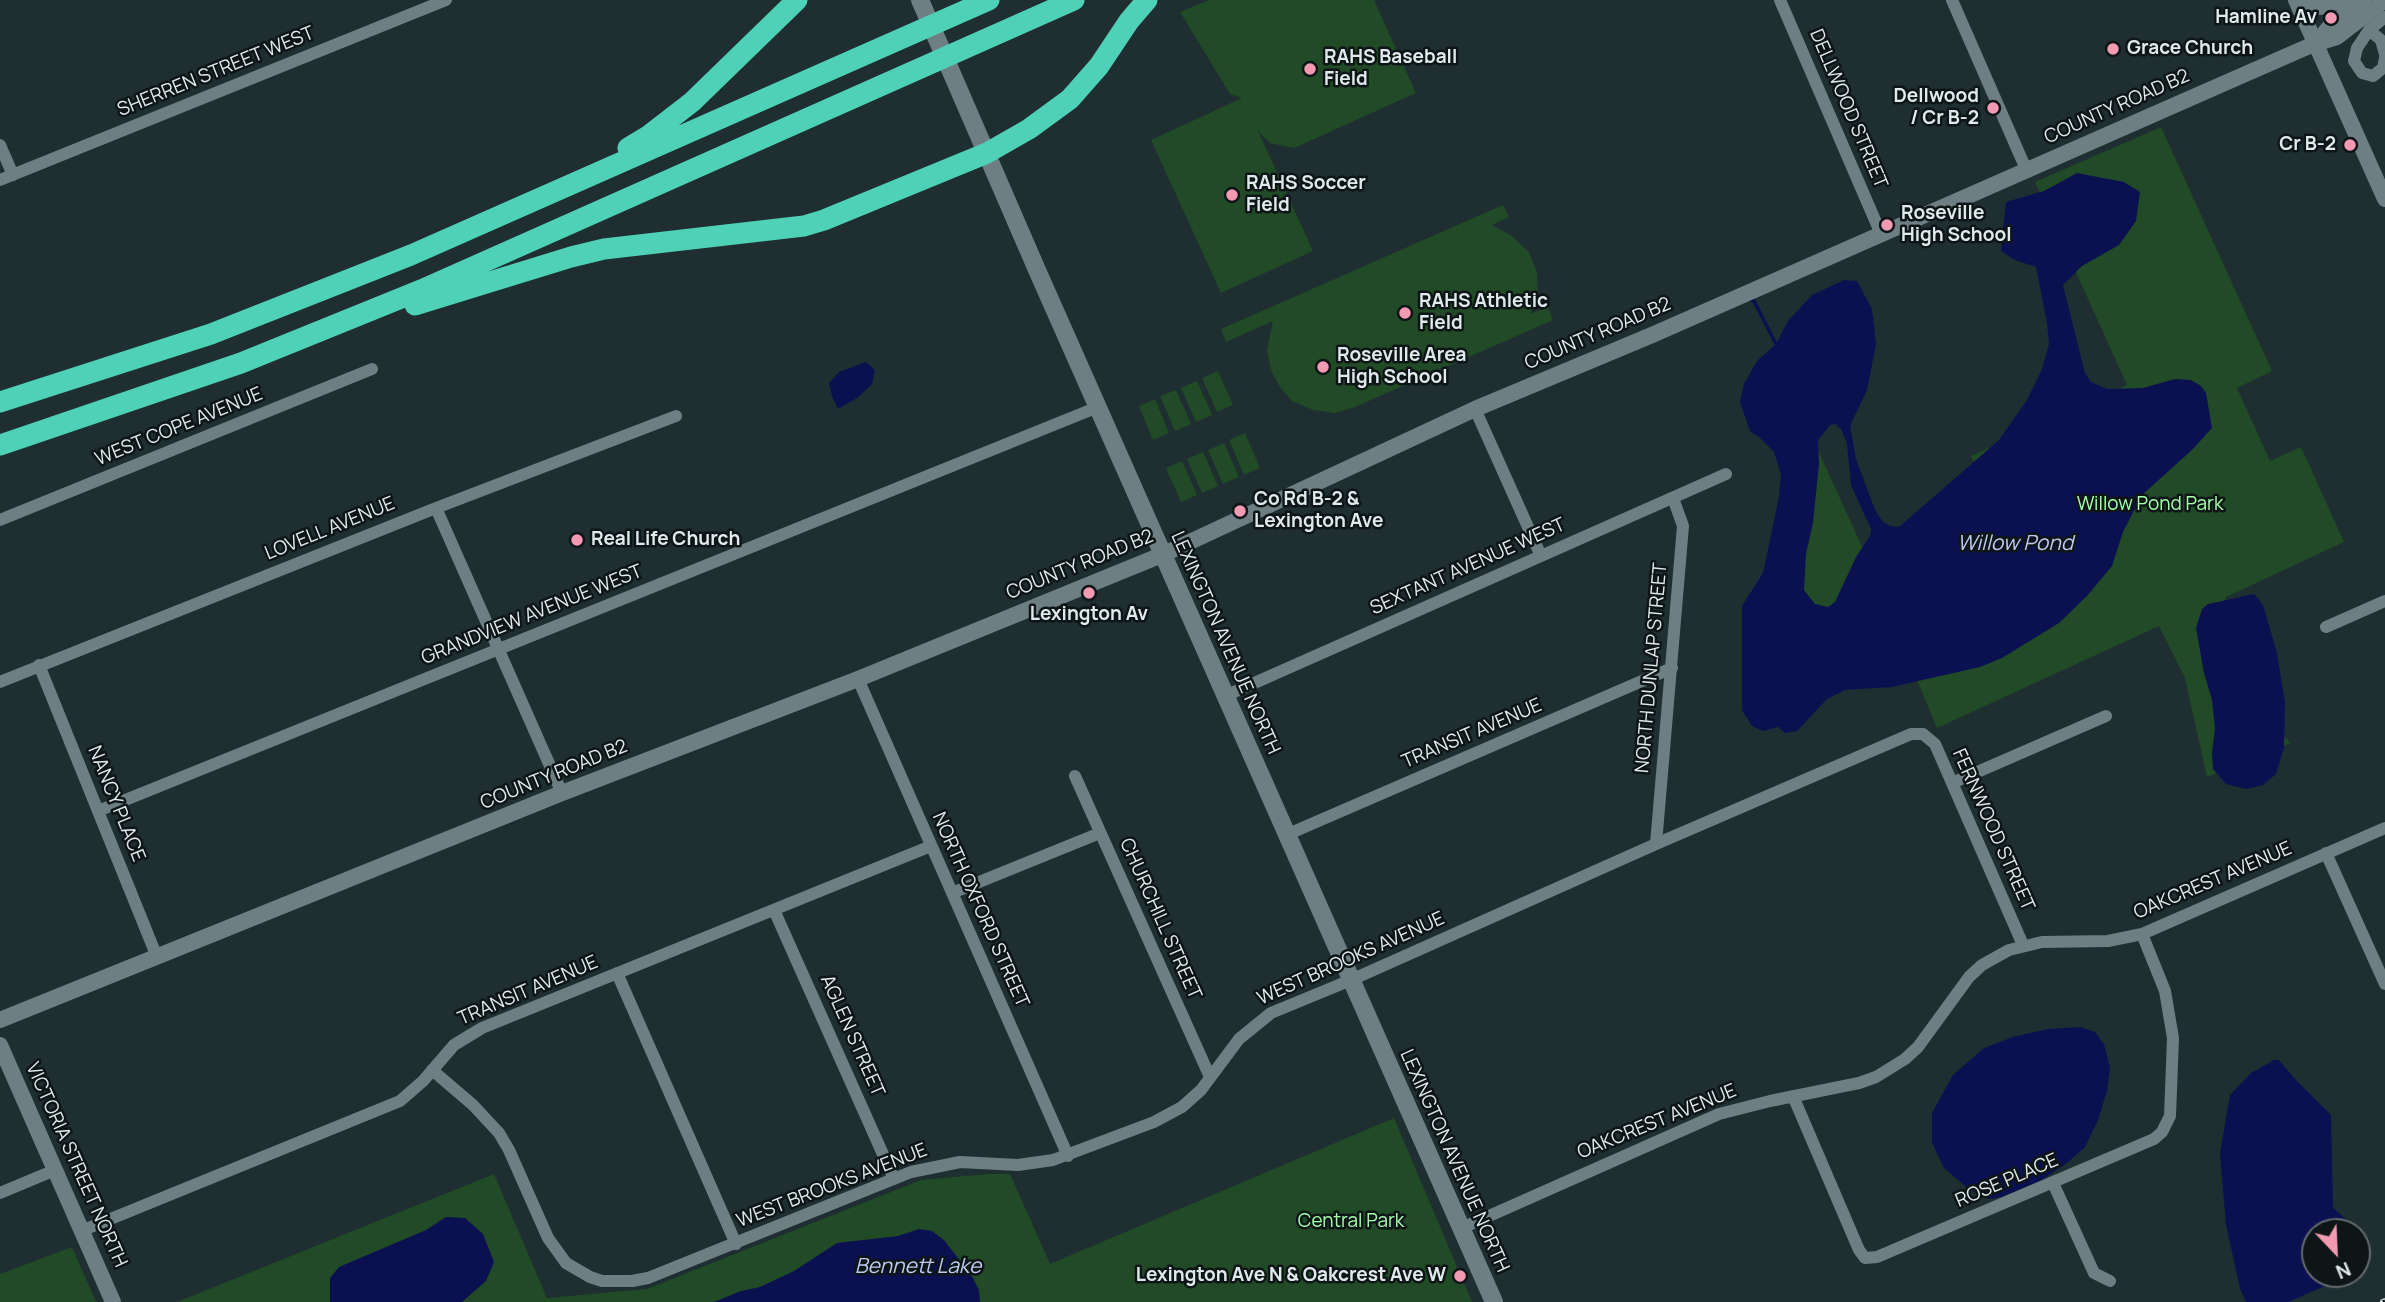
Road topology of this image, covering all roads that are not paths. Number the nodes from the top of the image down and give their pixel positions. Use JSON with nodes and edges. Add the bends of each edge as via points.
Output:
{"nodes":[{"id":1,"x":446,"y":0,"type":"edge"},
{"id":2,"x":797,"y":0,"type":"edge"},
{"id":3,"x":920,"y":0,"type":"edge"},
{"id":4,"x":989,"y":0,"type":"edge"},
{"id":5,"x":1073,"y":0,"type":"edge"},
{"id":6,"x":1147,"y":0,"type":"edge"},
{"id":7,"x":1780,"y":0,"type":"edge"},
{"id":8,"x":1952,"y":0,"type":"edge"},
{"id":9,"x":2295,"y":0,"type":"edge"},
{"id":10,"x":2308,"y":0,"type":"edge"},
{"id":11,"x":2342,"y":0,"type":"edge"},
{"id":12,"x":2363,"y":0,"type":"edge"},
{"id":13,"x":2385,"y":0,"type":"edge"},
{"id":14,"x":2385,"y":17,"type":"edge"},
{"id":15,"x":2369,"y":30,"type":"junction"},
{"id":16,"x":2315,"y":44,"type":"junction"},
{"id":17,"x":2385,"y":56,"type":"edge"},
{"id":18,"x":0,"y":145,"type":"edge"},
{"id":19,"x":987,"y":153,"type":"junction"},
{"id":20,"x":2026,"y":169,"type":"junction"},
{"id":21,"x":13,"y":175,"type":"junction"},
{"id":22,"x":0,"y":180,"type":"edge"},
{"id":23,"x":2383,"y":190,"type":"edge"},
{"id":24,"x":510,"y":212,"type":"junction"},
{"id":25,"x":1881,"y":234,"type":"junction"},
{"id":26,"x":286,"y":345,"type":"junction"},
{"id":27,"x":372,"y":369,"type":"dead end"},
{"id":28,"x":0,"y":402,"type":"edge"},
{"id":29,"x":1098,"y":407,"type":"junction"},
{"id":30,"x":1475,"y":409,"type":"junction"},
{"id":31,"x":676,"y":416,"type":"dead end"},
{"id":32,"x":0,"y":445,"type":"edge"},
{"id":33,"x":1726,"y":474,"type":"dead end"},
{"id":34,"x":1673,"y":498,"type":"junction"},
{"id":35,"x":436,"y":508,"type":"junction"},
{"id":36,"x":0,"y":520,"type":"edge"},
{"id":37,"x":1164,"y":554,"type":"junction"},
{"id":38,"x":1541,"y":556,"type":"junction"},
{"id":39,"x":2385,"y":601,"type":"edge"},
{"id":40,"x":2326,"y":627,"type":"dead end"},
{"id":41,"x":500,"y":648,"type":"junction"},
{"id":42,"x":39,"y":665,"type":"junction"},
{"id":43,"x":1672,"y":668,"type":"junction"},
{"id":44,"x":858,"y":679,"type":"junction"},
{"id":45,"x":0,"y":682,"type":"edge"},
{"id":46,"x":1225,"y":696,"type":"junction"},
{"id":47,"x":2106,"y":716,"type":"dead end"},
{"id":48,"x":1923,"y":734,"type":"joint"},
{"id":49,"x":1075,"y":776,"type":"dead end"},
{"id":50,"x":1952,"y":783,"type":"junction"},
{"id":51,"x":562,"y":793,"type":"junction"},
{"id":52,"x":98,"y":811,"type":"junction"},
{"id":53,"x":2385,"y":828,"type":"edge"},
{"id":54,"x":1100,"y":833,"type":"junction"},
{"id":55,"x":1286,"y":835,"type":"junction"},
{"id":56,"x":1656,"y":844,"type":"junction"},
{"id":57,"x":931,"y":846,"type":"junction"},
{"id":58,"x":2326,"y":853,"type":"junction"},
{"id":59,"x":952,"y":893,"type":"junction"},
{"id":60,"x":774,"y":910,"type":"junction"},
{"id":61,"x":2141,"y":934,"type":"junction"},
{"id":62,"x":2023,"y":945,"type":"junction"},
{"id":63,"x":157,"y":957,"type":"junction"},
{"id":64,"x":617,"y":973,"type":"junction"},
{"id":65,"x":1351,"y":980,"type":"junction"},
{"id":66,"x":2385,"y":984,"type":"edge"},
{"id":67,"x":0,"y":1020,"type":"edge"},
{"id":68,"x":0,"y":1045,"type":"edge"},
{"id":69,"x":432,"y":1070,"type":"junction"},
{"id":70,"x":1210,"y":1077,"type":"junction"},
{"id":71,"x":1793,"y":1096,"type":"junction"},
{"id":72,"x":1068,"y":1156,"type":"junction"},
{"id":73,"x":55,"y":1170,"type":"junction"},
{"id":74,"x":894,"y":1179,"type":"junction"},
{"id":75,"x":2053,"y":1183,"type":"junction"},
{"id":76,"x":0,"y":1192,"type":"edge"},
{"id":77,"x":1462,"y":1228,"type":"junction"},
{"id":78,"x":81,"y":1231,"type":"junction"},
{"id":79,"x":736,"y":1244,"type":"junction"},
{"id":80,"x":2110,"y":1282,"type":"dead end"},
{"id":81,"x":113,"y":1302,"type":"edge"},
{"id":82,"x":1494,"y":1302,"type":"edge"}],
"edges":[{"from":1,"to":21,"type":"street","name":"SHERREN STREET WEST"},
{"from":2,"to":24,"type":"highway","via":[[677,115],[616,155]]},
{"from":3,"to":19,"type":"main road","name":"LEXINGTON AVENUE NORTH"},
{"from":4,"to":24,"type":"highway"},
{"from":5,"to":26,"type":"highway","via":[[421,290]]},
{"from":6,"to":19,"type":"highway","via":[[1070,99]]},
{"from":7,"to":25,"type":"street","name":"DELLWOOD STREET"},
{"from":8,"to":20,"type":"street"},
{"from":9,"to":16,"type":"street"},
{"from":10,"to":11,"type":"street","via":[[2321,7]]},
{"from":12,"to":16,"type":"street","name":"COUNTY ROAD B2"},
{"from":13,"to":16,"type":"street","name":"COUNTY ROAD B2","via":[[2337,37]]},
{"from":14,"to":15,"type":"street"},
{"from":15,"to":17,"type":"street","via":[[2381,40]]},
{"from":15,"to":17,"type":"street","via":[[2354,61],[2362,73],[2373,76],[2383,68]]},
{"from":16,"to":20,"type":"street","name":"COUNTY ROAD B2"},
{"from":16,"to":23,"type":"street"},
{"from":18,"to":21,"type":"street"},
{"from":19,"to":26,"type":"highway","via":[[824,220],[780,230],[604,249]]},
{"from":19,"to":29,"type":"main road","name":"LEXINGTON AVENUE NORTH"},
{"from":20,"to":25,"type":"street","name":"COUNTY ROAD B2"},
{"from":21,"to":22,"type":"street","name":"SHERREN STREET WEST"},
{"from":24,"to":28,"type":"highway","via":[[211,334]]},
{"from":25,"to":30,"type":"street","name":"COUNTY ROAD B2"},
{"from":26,"to":32,"type":"highway"},
{"from":27,"to":36,"type":"street","name":"WEST COPE AVENUE"},
{"from":29,"to":37,"type":"main road","name":"LEXINGTON AVENUE NORTH"},
{"from":29,"to":41,"type":"street","name":"GRANDVIEW AVENUE WEST"},
{"from":30,"to":37,"type":"street","name":"COUNTY ROAD B2"},
{"from":30,"to":38,"type":"street"},
{"from":31,"to":35,"type":"street","name":"LOVELL AVENUE"},
{"from":33,"to":34,"type":"street","name":"SEXTANT AVENUE WEST"},
{"from":34,"to":38,"type":"street","name":"SEXTANT AVENUE WEST"},
{"from":34,"to":43,"type":"street","name":"NORTH DUNLAP STREET","via":[[1683,526]]},
{"from":35,"to":41,"type":"street"},
{"from":35,"to":42,"type":"street","name":"LOVELL AVENUE"},
{"from":37,"to":44,"type":"street","name":"COUNTY ROAD B2"},
{"from":37,"to":46,"type":"main road","name":"LEXINGTON AVENUE NORTH"},
{"from":38,"to":46,"type":"street","name":"SEXTANT AVENUE WEST"},
{"from":39,"to":40,"type":"street"},
{"from":41,"to":51,"type":"street"},
{"from":41,"to":52,"type":"street","name":"GRANDVIEW AVENUE WEST"},
{"from":42,"to":45,"type":"street","name":"LOVELL AVENUE"},
{"from":42,"to":52,"type":"street","name":"NANCY PLACE"},
{"from":43,"to":55,"type":"street","name":"TRANSIT AVENUE"},
{"from":43,"to":56,"type":"street","name":"NORTH DUNLAP STREET"},
{"from":44,"to":51,"type":"street","name":"COUNTY ROAD B2"},
{"from":44,"to":57,"type":"street","name":"NORTH OXFORD STREET"},
{"from":46,"to":55,"type":"main road","name":"LEXINGTON AVENUE NORTH"},
{"from":47,"to":50,"type":"street"},
{"from":48,"to":50,"type":"street","name":"FERNWOOD STREET","via":[[1935,744]]},
{"from":48,"to":56,"type":"street","name":"WEST BROOKS AVENUE","via":[[1911,734]]},
{"from":49,"to":54,"type":"street","name":"CHURCHILL STREET"},
{"from":50,"to":62,"type":"street","name":"FERNWOOD STREET"},
{"from":51,"to":63,"type":"street","name":"COUNTY ROAD B2"},
{"from":52,"to":63,"type":"street","name":"NANCY PLACE"},
{"from":53,"to":58,"type":"street","name":"OAKCREST AVENUE"},
{"from":54,"to":59,"type":"street"},
{"from":54,"to":70,"type":"street","name":"CHURCHILL STREET"},
{"from":55,"to":65,"type":"main road","name":"LEXINGTON AVENUE NORTH"},
{"from":56,"to":65,"type":"street","name":"WEST BROOKS AVENUE"},
{"from":57,"to":59,"type":"street","name":"NORTH OXFORD STREET"},
{"from":57,"to":60,"type":"street","name":"TRANSIT AVENUE"},
{"from":58,"to":61,"type":"street","name":"OAKCREST AVENUE"},
{"from":58,"to":66,"type":"street"},
{"from":59,"to":72,"type":"street","name":"NORTH OXFORD STREET"},
{"from":60,"to":64,"type":"street","name":"TRANSIT AVENUE"},
{"from":60,"to":74,"type":"street","name":"AGLEN STREET"},
{"from":61,"to":62,"type":"street","name":"OAKCREST AVENUE","via":[[2108,941]]},
{"from":61,"to":75,"type":"street","name":"ROSE PLACE","via":[[2165,991],[2173,1038],[2170,1116],[2154,1139]]},
{"from":62,"to":71,"type":"street","name":"OAKCREST AVENUE","via":[[1994,957],[1969,977],[1917,1047],[1891,1069],[1859,1083]]},
{"from":63,"to":67,"type":"street","name":"COUNTY ROAD B2"},
{"from":64,"to":69,"type":"street","name":"TRANSIT AVENUE","via":[[466,1035]]},
{"from":64,"to":79,"type":"street"},
{"from":65,"to":70,"type":"street","name":"WEST BROOKS AVENUE","via":[[1260,1020]]},
{"from":65,"to":77,"type":"main road","name":"LEXINGTON AVENUE NORTH"},
{"from":68,"to":73,"type":"street","name":"VICTORIA STREET NORTH"},
{"from":69,"to":78,"type":"street","name":"TRANSIT AVENUE","via":[[412,1092],[385,1108]]},
{"from":69,"to":79,"type":"street","name":"WEST BROOKS AVENUE","via":[[499,1133],[548,1238],[578,1272],[602,1281],[632,1281]]},
{"from":70,"to":72,"type":"street","name":"WEST BROOKS AVENUE","via":[[1171,1114]]},
{"from":71,"to":75,"type":"street","name":"ROSE PLACE","via":[[1865,1258]]},
{"from":71,"to":77,"type":"street","name":"OAKCREST AVENUE","via":[[1694,1124]]},
{"from":72,"to":74,"type":"street","name":"WEST BROOKS AVENUE","via":[[1018,1165],[946,1164]]},
{"from":73,"to":76,"type":"street"},
{"from":73,"to":78,"type":"street","name":"VICTORIA STREET NORTH"},
{"from":74,"to":79,"type":"street","name":"WEST BROOKS AVENUE"},
{"from":75,"to":80,"type":"street","via":[[2094,1273]]},
{"from":77,"to":82,"type":"main road","name":"LEXINGTON AVENUE NORTH"},
{"from":78,"to":81,"type":"street","name":"VICTORIA STREET NORTH"}]}
